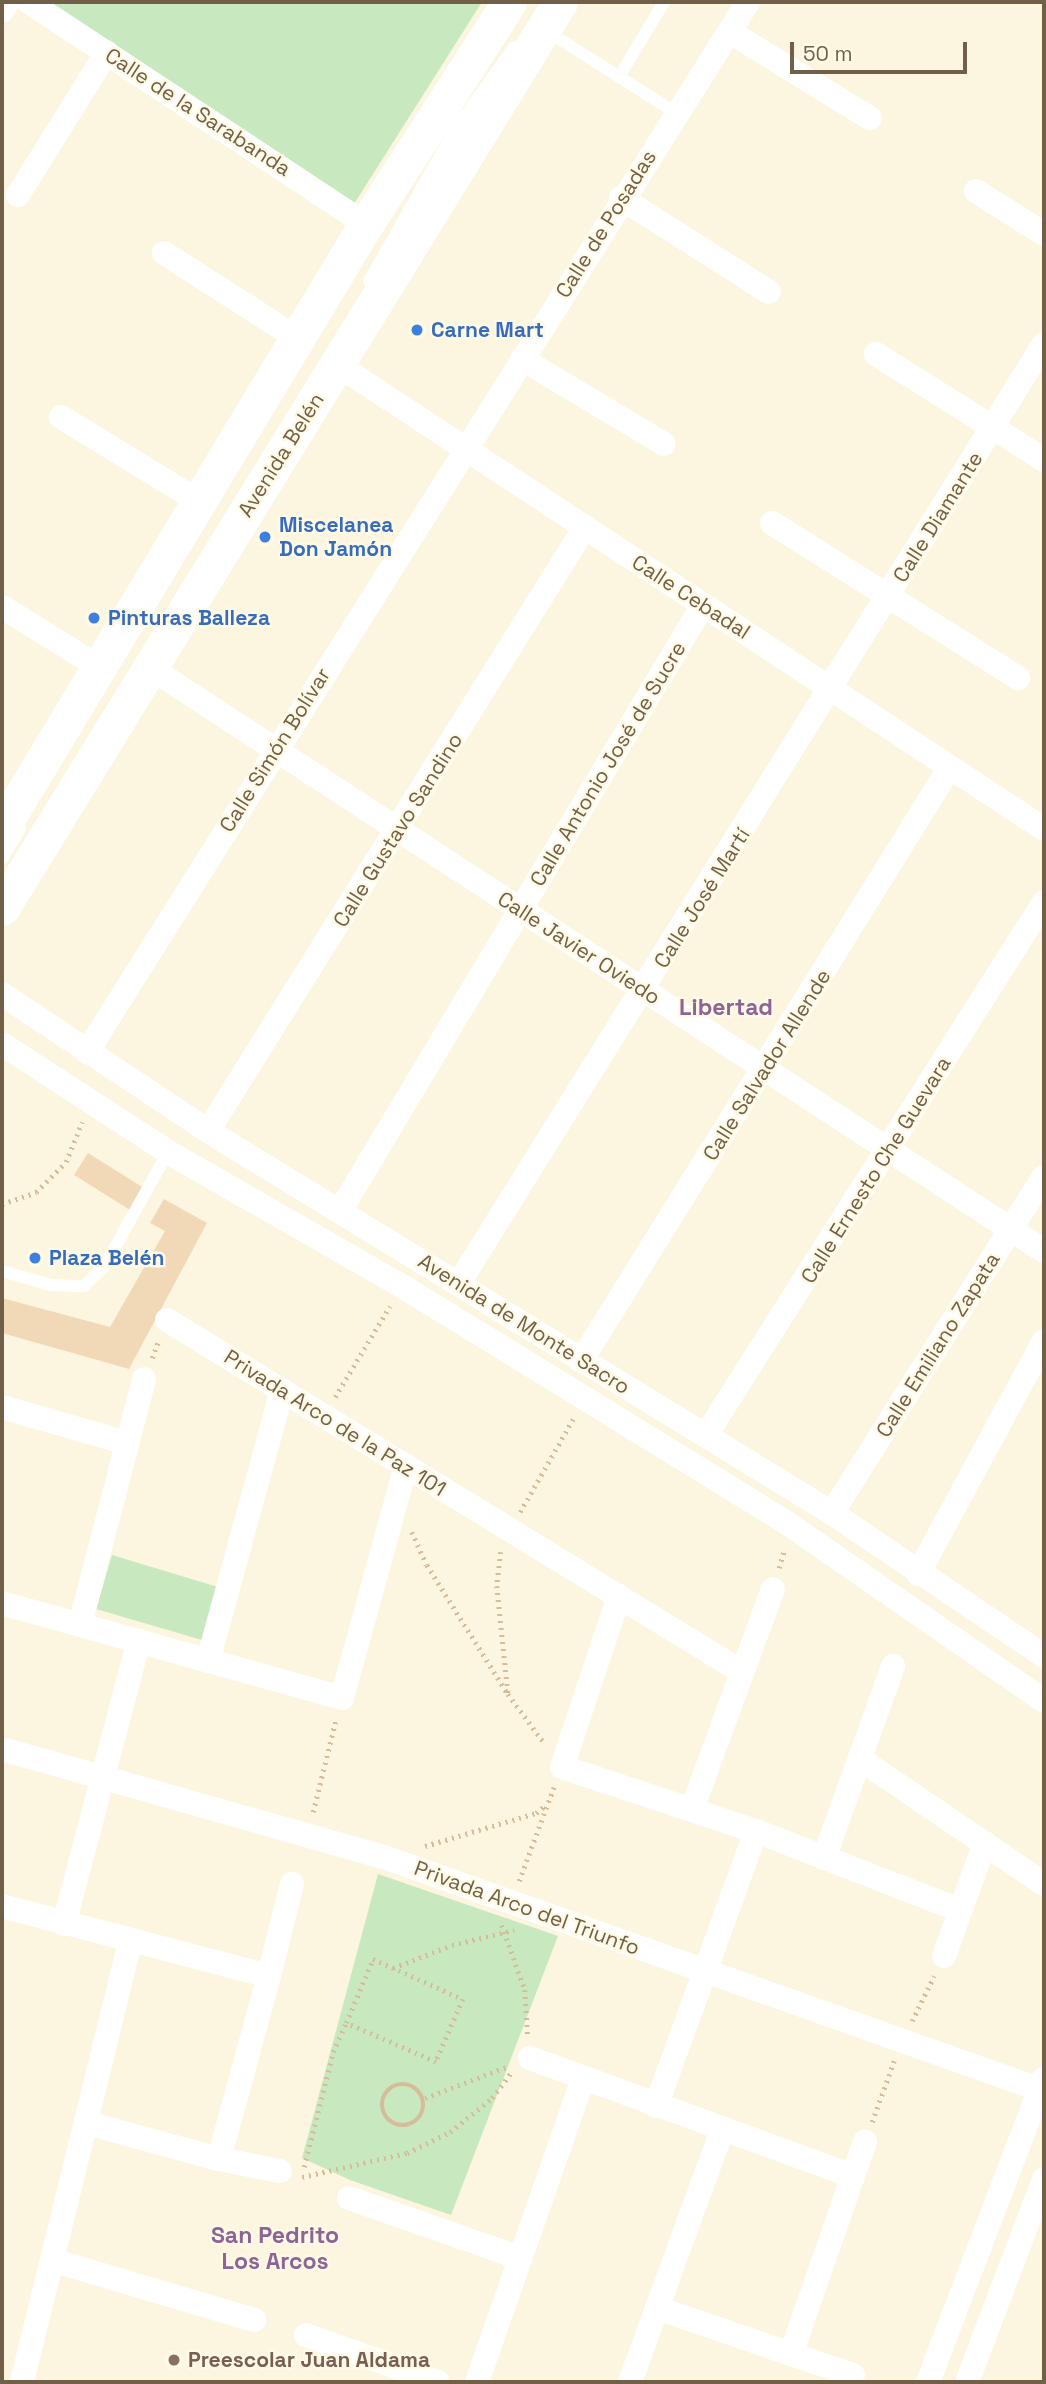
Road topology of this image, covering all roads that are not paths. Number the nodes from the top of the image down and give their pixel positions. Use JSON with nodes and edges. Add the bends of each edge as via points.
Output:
{"nodes":[{"id":1,"x":7,"y":2,"type":"edge"},
{"id":2,"x":29,"y":2,"type":"edge"},
{"id":3,"x":509,"y":2,"type":"edge"},
{"id":4,"x":664,"y":2,"type":"edge"},
{"id":5,"x":748,"y":2,"type":"edge"},
{"id":6,"x":2,"y":11,"type":"edge"},
{"id":7,"x":538,"y":17,"type":"edge"},
{"id":8,"x":730,"y":32,"type":"junction"},
{"id":9,"x":107,"y":52,"type":"junction"},
{"id":10,"x":619,"y":77,"type":"junction"},
{"id":11,"x":676,"y":113,"type":"junction"},
{"id":12,"x":870,"y":118,"type":"dead end"},
{"id":13,"x":976,"y":191,"type":"dead end"},
{"id":14,"x":18,"y":195,"type":"dead end"},
{"id":15,"x":621,"y":198,"type":"junction"},
{"id":16,"x":366,"y":224,"type":"junction"},
{"id":17,"x":1044,"y":234,"type":"edge"},
{"id":18,"x":164,"y":253,"type":"dead end"},
{"id":19,"x":363,"y":262,"type":"dead end"},
{"id":20,"x":363,"y":291,"type":"dead end"},
{"id":21,"x":769,"y":292,"type":"dead end"},
{"id":22,"x":1044,"y":344,"type":"edge"},
{"id":23,"x":318,"y":349,"type":"junction"},
{"id":24,"x":876,"y":354,"type":"dead end"},
{"id":25,"x":522,"y":359,"type":"junction"},
{"id":26,"x":61,"y":417,"type":"dead end"},
{"id":27,"x":992,"y":429,"type":"junction"},
{"id":28,"x":664,"y":444,"type":"dead end"},
{"id":29,"x":466,"y":449,"type":"junction"},
{"id":30,"x":1044,"y":460,"type":"edge"},
{"id":31,"x":200,"y":502,"type":"junction"},
{"id":32,"x":772,"y":523,"type":"dead end"},
{"id":33,"x":585,"y":527,"type":"junction"},
{"id":34,"x":889,"y":597,"type":"junction"},
{"id":35,"x":703,"y":605,"type":"junction"},
{"id":36,"x":2,"y":607,"type":"edge"},
{"id":37,"x":99,"y":667,"type":"junction"},
{"id":38,"x":149,"y":667,"type":"junction"},
{"id":39,"x":1018,"y":678,"type":"dead end"},
{"id":40,"x":832,"y":690,"type":"junction"},
{"id":41,"x":274,"y":750,"type":"junction"},
{"id":42,"x":950,"y":767,"type":"junction"},
{"id":43,"x":16,"y":820,"type":"edge"},
{"id":44,"x":1044,"y":829,"type":"edge"},
{"id":45,"x":398,"y":830,"type":"junction"},
{"id":46,"x":2,"y":859,"type":"edge"},
{"id":47,"x":2,"y":885,"type":"edge"},
{"id":48,"x":1044,"y":902,"type":"edge"},
{"id":49,"x":2,"y":908,"type":"edge"},
{"id":50,"x":521,"y":911,"type":"junction"},
{"id":51,"x":643,"y":990,"type":"junction"},
{"id":52,"x":2,"y":994,"type":"edge"},
{"id":53,"x":2,"y":1044,"type":"edge"},
{"id":54,"x":87,"y":1052,"type":"junction"},
{"id":55,"x":765,"y":1070,"type":"junction"},
{"id":56,"x":208,"y":1131,"type":"junction"},
{"id":57,"x":168,"y":1152,"type":"junction"},
{"id":58,"x":890,"y":1152,"type":"junction"},
{"id":59,"x":1044,"y":1177,"type":"edge"},
{"id":60,"x":340,"y":1211,"type":"junction"},
{"id":61,"x":1010,"y":1231,"type":"junction"},
{"id":62,"x":1044,"y":1251,"type":"edge"},
{"id":63,"x":2,"y":1271,"type":"edge"},
{"id":64,"x":459,"y":1283,"type":"junction"},
{"id":65,"x":167,"y":1320,"type":"road end"},
{"id":66,"x":1044,"y":1341,"type":"edge"},
{"id":67,"x":581,"y":1360,"type":"junction"},
{"id":68,"x":144,"y":1379,"type":"road end"},
{"id":69,"x":282,"y":1390,"type":"junction"},
{"id":70,"x":2,"y":1406,"type":"edge"},
{"id":71,"x":706,"y":1435,"type":"junction"},
{"id":72,"x":127,"y":1443,"type":"junction"},
{"id":73,"x":405,"y":1466,"type":"junction"},
{"id":74,"x":832,"y":1513,"type":"junction"},
{"id":75,"x":918,"y":1574,"type":"junction"},
{"id":76,"x":774,"y":1589,"type":"road end"},
{"id":77,"x":619,"y":1597,"type":"junction"},
{"id":78,"x":2,"y":1603,"type":"edge"},
{"id":79,"x":80,"y":1625,"type":"junction"},
{"id":80,"x":139,"y":1642,"type":"junction"},
{"id":81,"x":1043,"y":1652,"type":"edge"},
{"id":82,"x":208,"y":1661,"type":"junction"},
{"id":83,"x":893,"y":1666,"type":"dead end"},
{"id":84,"x":742,"y":1672,"type":"junction"},
{"id":85,"x":1044,"y":1701,"type":"edge"},
{"id":86,"x":2,"y":1749,"type":"edge"},
{"id":87,"x":860,"y":1759,"type":"junction"},
{"id":88,"x":105,"y":1778,"type":"junction"},
{"id":89,"x":691,"y":1809,"type":"junction"},
{"id":90,"x":756,"y":1831,"type":"junction"},
{"id":91,"x":985,"y":1843,"type":"junction"},
{"id":92,"x":824,"y":1858,"type":"junction"},
{"id":93,"x":292,"y":1884,"type":"dead end"},
{"id":94,"x":1044,"y":1884,"type":"edge"},
{"id":95,"x":3,"y":1910,"type":"edge"},
{"id":96,"x":960,"y":1910,"type":"junction"},
{"id":97,"x":64,"y":1924,"type":"junction"},
{"id":98,"x":130,"y":1941,"type":"junction"},
{"id":99,"x":944,"y":1956,"type":"dead end"},
{"id":100,"x":707,"y":1972,"type":"junction"},
{"id":101,"x":269,"y":1976,"type":"junction"},
{"id":102,"x":530,"y":2058,"type":"road end"},
{"id":103,"x":583,"y":2079,"type":"junction"},
{"id":104,"x":1042,"y":2086,"type":"edge"},
{"id":105,"x":656,"y":2106,"type":"junction"},
{"id":106,"x":87,"y":2123,"type":"junction"},
{"id":107,"x":722,"y":2130,"type":"junction"},
{"id":108,"x":865,"y":2142,"type":"dead end"},
{"id":109,"x":219,"y":2159,"type":"junction"},
{"id":110,"x":291,"y":2174,"type":"road end"},
{"id":111,"x":853,"y":2176,"type":"junction"},
{"id":112,"x":1044,"y":2179,"type":"edge"},
{"id":113,"x":349,"y":2198,"type":"dead end"},
{"id":114,"x":520,"y":2258,"type":"junction"},
{"id":115,"x":55,"y":2261,"type":"junction"},
{"id":116,"x":657,"y":2308,"type":"junction"},
{"id":117,"x":254,"y":2320,"type":"dead end"},
{"id":118,"x":306,"y":2335,"type":"dead end"},
{"id":119,"x":791,"y":2354,"type":"junction"},
{"id":120,"x":853,"y":2375,"type":"dead end"},
{"id":121,"x":22,"y":2382,"type":"edge"},
{"id":122,"x":438,"y":2382,"type":"edge"},
{"id":123,"x":477,"y":2382,"type":"edge"},
{"id":124,"x":630,"y":2382,"type":"edge"},
{"id":125,"x":928,"y":2382,"type":"edge"},
{"id":126,"x":967,"y":2382,"type":"edge"}],
"edges":[{"from":1,"to":6,"type":"street"},
{"from":2,"to":9,"type":"street","name":"Calle de la Sarabanda"},
{"from":3,"to":16,"type":"main road","name":"Avenida Belén"},
{"from":4,"to":10,"type":"lane"},
{"from":5,"to":8,"type":"street","name":"Calle de Posadas"},
{"from":7,"to":10,"type":"lane"},
{"from":7,"to":19,"type":"lane"},
{"from":7,"to":20,"type":"lane","via":[[453,133]]},
{"from":7,"to":23,"type":"main road","name":"Avenida Belén"},
{"from":8,"to":11,"type":"street","name":"Calle de Posadas"},
{"from":8,"to":12,"type":"street"},
{"from":9,"to":14,"type":"street"},
{"from":9,"to":16,"type":"street","name":"Calle de la Sarabanda"},
{"from":10,"to":11,"type":"lane"},
{"from":11,"to":15,"type":"street","name":"Calle de Posadas"},
{"from":13,"to":17,"type":"street"},
{"from":15,"to":21,"type":"street"},
{"from":15,"to":25,"type":"street","name":"Calle de Posadas"},
{"from":16,"to":23,"type":"main road","name":"Avenida Belén"},
{"from":18,"to":23,"type":"street","name":"Calle Cebadal"},
{"from":22,"to":27,"type":"street","name":"Calle Diamante"},
{"from":23,"to":29,"type":"street","name":"Calle Cebadal"},
{"from":23,"to":31,"type":"main road","name":"Avenida Belén"},
{"from":23,"to":38,"type":"main road","name":"Avenida Belén"},
{"from":23,"to":47,"type":"lane"},
{"from":24,"to":27,"type":"street"},
{"from":25,"to":28,"type":"street"},
{"from":25,"to":29,"type":"street","name":"Calle de Posadas"},
{"from":26,"to":31,"type":"street"},
{"from":27,"to":30,"type":"street"},
{"from":27,"to":34,"type":"street","name":"Calle Diamante"},
{"from":29,"to":33,"type":"street","name":"Calle Cebadal"},
{"from":29,"to":41,"type":"street","name":"Calle Simón Bolívar"},
{"from":31,"to":37,"type":"main road","name":"Avenida Belén"},
{"from":32,"to":34,"type":"street"},
{"from":33,"to":35,"type":"street","name":"Calle Cebadal"},
{"from":33,"to":45,"type":"street","name":"Calle Gustavo Sandino"},
{"from":34,"to":39,"type":"street"},
{"from":34,"to":40,"type":"street","name":"Calle Diamante"},
{"from":35,"to":40,"type":"street","name":"Calle Cebadal"},
{"from":35,"to":50,"type":"street","name":"Calle Antonio José de Sucre"},
{"from":36,"to":37,"type":"street"},
{"from":37,"to":43,"type":"main road","name":"Avenida Belén"},
{"from":38,"to":41,"type":"street","name":"Calle Javier Oviedo"},
{"from":38,"to":49,"type":"main road","name":"Avenida Belén"},
{"from":40,"to":42,"type":"street","name":"Calle Cebadal"},
{"from":40,"to":51,"type":"street","name":"Calle José Martí"},
{"from":41,"to":45,"type":"street","name":"Calle Javier Oviedo"},
{"from":41,"to":54,"type":"street","name":"Calle Simón Bolívar"},
{"from":42,"to":44,"type":"street","name":"Calle Cebadal"},
{"from":42,"to":55,"type":"street","name":"Calle Salvador Allende"},
{"from":43,"to":46,"type":"lane"},
{"from":45,"to":50,"type":"street","name":"Calle Javier Oviedo"},
{"from":45,"to":56,"type":"street","name":"Calle Gustavo Sandino"},
{"from":48,"to":58,"type":"street","name":"Calle Ernesto Che Guevara"},
{"from":50,"to":51,"type":"street","name":"Calle Javier Oviedo"},
{"from":50,"to":60,"type":"street","name":"Calle Antonio José de Sucre"},
{"from":51,"to":55,"type":"street","name":"Calle Javier Oviedo"},
{"from":51,"to":64,"type":"street","name":"Calle José Martí"},
{"from":52,"to":54,"type":"street","name":"Avenida de Monte Sacro"},
{"from":53,"to":57,"type":"street","name":"Avenida de Monte Sacro"},
{"from":54,"to":56,"type":"street","name":"Avenida de Monte Sacro"},
{"from":55,"to":58,"type":"street","name":"Calle Javier Oviedo"},
{"from":55,"to":67,"type":"street","name":"Calle Salvador Allende"},
{"from":56,"to":60,"type":"street","name":"Avenida de Monte Sacro"},
{"from":57,"to":63,"type":"lane","via":[[104,1267],[84,1286],[51,1285]]},
{"from":57,"to":85,"type":"street","name":"Avenida de Monte Sacro","via":[[402,1286],[790,1525]]},
{"from":58,"to":61,"type":"street","name":"Calle Javier Oviedo"},
{"from":58,"to":71,"type":"street","name":"Calle Ernesto Che Guevara"},
{"from":59,"to":61,"type":"street","name":"Calle Emiliano Zapata"},
{"from":60,"to":64,"type":"street","name":"Avenida de Monte Sacro"},
{"from":61,"to":62,"type":"street","name":"Calle Javier Oviedo"},
{"from":61,"to":74,"type":"street","name":"Calle Emiliano Zapata"},
{"from":64,"to":67,"type":"street","name":"Avenida de Monte Sacro"},
{"from":65,"to":69,"type":"street","name":"Privada Arco de la Paz 101"},
{"from":66,"to":75,"type":"street"},
{"from":67,"to":71,"type":"street","name":"Avenida de Monte Sacro"},
{"from":68,"to":72,"type":"street"},
{"from":69,"to":73,"type":"street","name":"Privada Arco de la Paz 101"},
{"from":69,"to":82,"type":"street"},
{"from":70,"to":72,"type":"street"},
{"from":71,"to":74,"type":"street","name":"Avenida de Monte Sacro"},
{"from":72,"to":79,"type":"street"},
{"from":73,"to":77,"type":"street","name":"Privada Arco de la Paz 101"},
{"from":73,"to":82,"type":"street","via":[[342,1698]]},
{"from":74,"to":75,"type":"street","name":"Avenida de Monte Sacro"},
{"from":75,"to":81,"type":"street","name":"Avenida de Monte Sacro"},
{"from":76,"to":84,"type":"street"},
{"from":77,"to":84,"type":"street","name":"Privada Arco de la Paz 101"},
{"from":77,"to":89,"type":"street","via":[[562,1766]]},
{"from":78,"to":79,"type":"street"},
{"from":79,"to":80,"type":"street"},
{"from":80,"to":82,"type":"street"},
{"from":80,"to":88,"type":"street"},
{"from":83,"to":87,"type":"street"},
{"from":84,"to":89,"type":"street"},
{"from":86,"to":88,"type":"street","name":"Privada Arco del Triunfo"},
{"from":87,"to":91,"type":"street"},
{"from":87,"to":92,"type":"street"},
{"from":88,"to":97,"type":"street"},
{"from":88,"to":100,"type":"street","name":"Privada Arco del Triunfo","via":[[384,1857]]},
{"from":89,"to":90,"type":"street"},
{"from":90,"to":92,"type":"street"},
{"from":90,"to":100,"type":"street"},
{"from":91,"to":94,"type":"street"},
{"from":91,"to":96,"type":"street"},
{"from":92,"to":96,"type":"street"},
{"from":93,"to":101,"type":"street"},
{"from":95,"to":97,"type":"street"},
{"from":96,"to":99,"type":"street"},
{"from":97,"to":98,"type":"street"},
{"from":98,"to":101,"type":"street"},
{"from":98,"to":106,"type":"street"},
{"from":100,"to":104,"type":"street","name":"Privada Arco del Triunfo"},
{"from":100,"to":105,"type":"street"},
{"from":101,"to":109,"type":"street"},
{"from":102,"to":103,"type":"street"},
{"from":103,"to":105,"type":"street"},
{"from":103,"to":114,"type":"street"},
{"from":104,"to":125,"type":"street"},
{"from":105,"to":107,"type":"street"},
{"from":106,"to":109,"type":"street"},
{"from":106,"to":115,"type":"street"},
{"from":107,"to":111,"type":"street"},
{"from":107,"to":116,"type":"street"},
{"from":108,"to":111,"type":"street"},
{"from":109,"to":110,"type":"street"},
{"from":111,"to":119,"type":"street"},
{"from":112,"to":126,"type":"street"},
{"from":113,"to":114,"type":"street"},
{"from":114,"to":123,"type":"street"},
{"from":115,"to":117,"type":"street"},
{"from":115,"to":121,"type":"street"},
{"from":116,"to":119,"type":"street"},
{"from":116,"to":124,"type":"street"},
{"from":118,"to":122,"type":"street"},
{"from":119,"to":120,"type":"street"}]}
